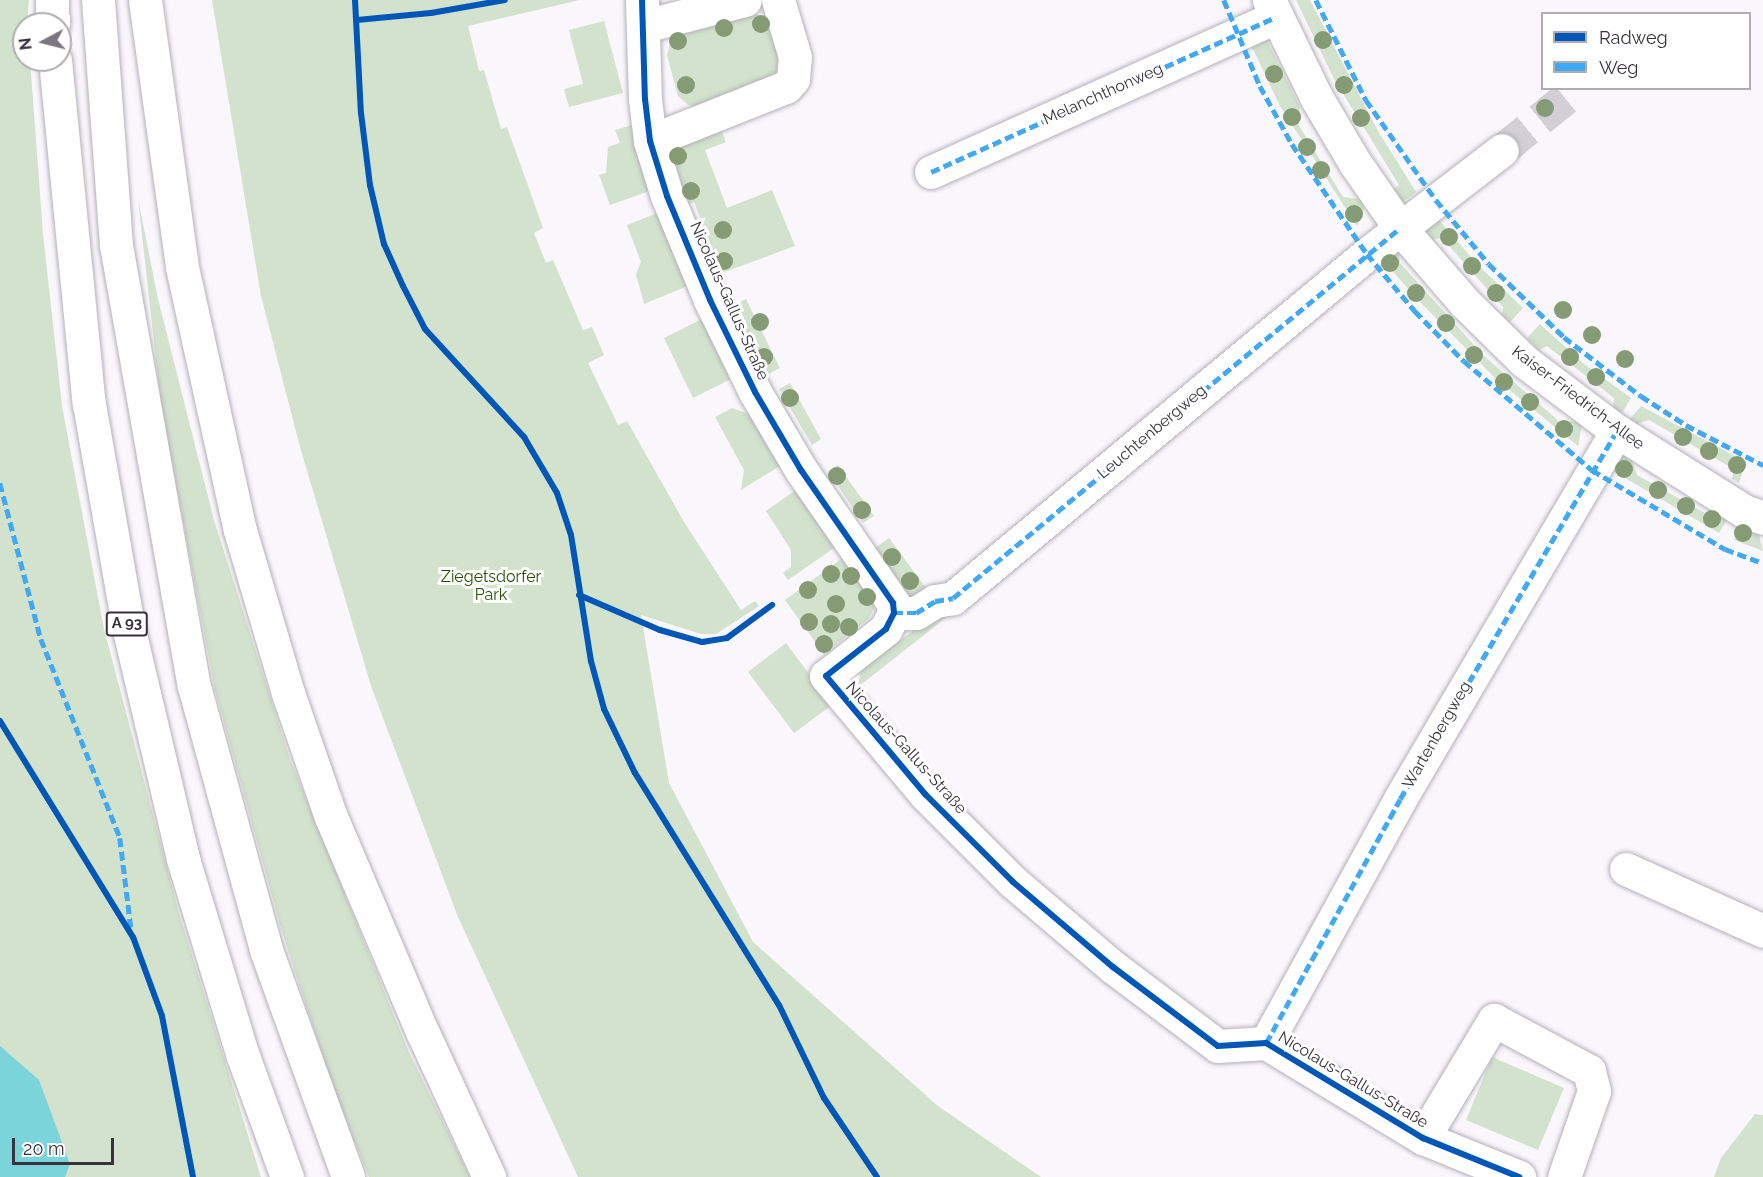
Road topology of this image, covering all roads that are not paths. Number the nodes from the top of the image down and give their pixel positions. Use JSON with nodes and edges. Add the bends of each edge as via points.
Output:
{"nodes":[{"id":1,"x":98,"y":0,"type":"edge"},
{"id":2,"x":146,"y":0,"type":"edge"},
{"id":3,"x":745,"y":0,"type":"edge"},
{"id":4,"x":778,"y":0,"type":"edge"},
{"id":5,"x":1273,"y":8,"type":"edge"},
{"id":6,"x":643,"y":13,"type":"edge"},
{"id":7,"x":56,"y":72,"type":"edge"},
{"id":8,"x":650,"y":141,"type":"junction"},
{"id":9,"x":1502,"y":150,"type":"tunnel mouth"},
{"id":10,"x":931,"y":172,"type":"dead end"},
{"id":11,"x":1400,"y":228,"type":"junction"},
{"id":12,"x":1617,"y":431,"type":"junction"},
{"id":13,"x":1763,"y":518,"type":"edge"},
{"id":14,"x":894,"y":613,"type":"junction"},
{"id":15,"x":1626,"y":869,"type":"dead end"},
{"id":16,"x":1763,"y":931,"type":"edge"},
{"id":17,"x":1266,"y":1043,"type":"junction"},
{"id":18,"x":1423,"y":1138,"type":"junction"},
{"id":19,"x":286,"y":1175,"type":"edge"},
{"id":20,"x":348,"y":1177,"type":"edge"},
{"id":21,"x":489,"y":1177,"type":"edge"},
{"id":22,"x":1519,"y":1177,"type":"edge"},
{"id":23,"x":1564,"y":1177,"type":"edge"}],
"edges":[{"from":1,"to":20,"type":"main road","via":[[116,245],[194,686],[266,950]]},
{"from":2,"to":21,"type":"main road","via":[[182,267],[240,530],[288,693],[331,817]]},
{"from":3,"to":6,"type":"main road"},
{"from":4,"to":8,"type":"main road","via":[[795,57],[793,79],[786,87]]},
{"from":5,"to":10,"type":"main road","name":"Melanchthonweg"},
{"from":5,"to":11,"type":"main road","name":"Kaiser-Friedrich-Allee","via":[[1316,97]]},
{"from":6,"to":8,"type":"main road","name":"Nicolaus-Gallus-Straße"},
{"from":7,"to":19,"type":"main road","number":"A 93","via":[[89,404],[129,630],[183,859],[243,1056]]},
{"from":8,"to":14,"type":"main road","name":"Nicolaus-Gallus-Straße","via":[[667,196],[706,290],[752,385],[801,470],[888,592]]},
{"from":9,"to":11,"type":"main road","name":"Leuchtenbergweg"},
{"from":11,"to":12,"type":"main road","name":"Kaiser-Friedrich-Allee","via":[[1464,302],[1524,361]]},
{"from":11,"to":14,"type":"main road","name":"Leuchtenbergweg","via":[[953,598],[935,601],[916,613]]},
{"from":12,"to":13,"type":"main road","name":"Kaiser-Friedrich-Allee","via":[[1744,511]]},
{"from":12,"to":17,"type":"main road","name":"Wartenbergweg","via":[[1400,799]]},
{"from":14,"to":17,"type":"main road","name":"Nicolaus-Gallus-Straße","via":[[886,629],[826,676],[860,720],[926,795],[1013,882],[1113,967],[1218,1046]]},
{"from":15,"to":16,"type":"main road"},
{"from":17,"to":18,"type":"main road","name":"Nicolaus-Gallus-Straße"},
{"from":18,"to":22,"type":"main road","name":"Nicolaus-Gallus-Straße"},
{"from":18,"to":23,"type":"main road","via":[[1494,1020],[1589,1071],[1594,1091]]}]}
